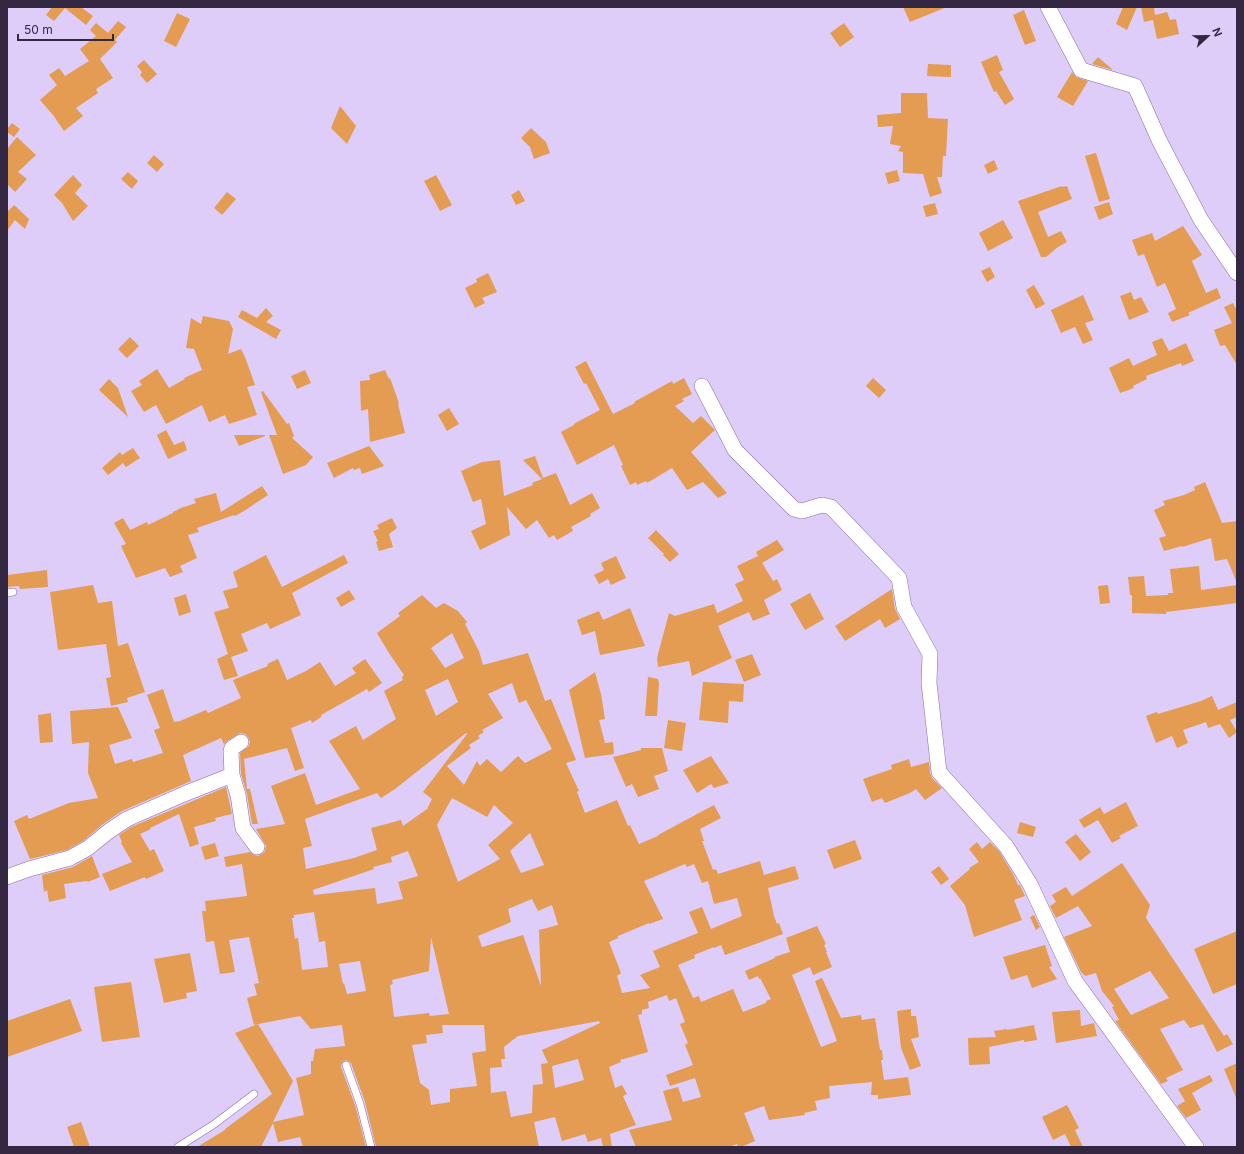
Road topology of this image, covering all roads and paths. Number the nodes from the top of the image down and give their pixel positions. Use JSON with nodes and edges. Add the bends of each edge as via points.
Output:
{"nodes":[{"id":1,"x":1048,"y":7,"type":"edge"},
{"id":2,"x":1237,"y":273,"type":"edge"},
{"id":3,"x":702,"y":386,"type":"dead end"},
{"id":4,"x":241,"y":742,"type":"dead end"},
{"id":5,"x":232,"y":776,"type":"junction"},
{"id":6,"x":257,"y":848,"type":"dead end"},
{"id":7,"x":7,"y":877,"type":"edge"},
{"id":8,"x":346,"y":1065,"type":"dead end"},
{"id":9,"x":254,"y":1094,"type":"dead end"},
{"id":10,"x":178,"y":1147,"type":"edge"},
{"id":11,"x":371,"y":1147,"type":"edge"},
{"id":12,"x":1196,"y":1147,"type":"edge"}],
"edges":[{"from":1,"to":2,"type":"street","via":[[1081,70],[1135,86],[1200,220]]},
{"from":3,"to":12,"type":"street","via":[[735,450],[794,509],[802,511],[822,505],[831,507],[899,578],[904,606],[930,654],[929,683],[939,772],[1006,846],[1030,884],[1075,981]]},
{"from":4,"to":5,"type":"street","via":[[232,748]]},
{"from":5,"to":6,"type":"street","via":[[243,828]]},
{"from":5,"to":7,"type":"street","via":[[127,819],[70,858]]},
{"from":8,"to":11,"type":"lane","via":[[360,1104]]},
{"from":9,"to":10,"type":"lane"}]}
